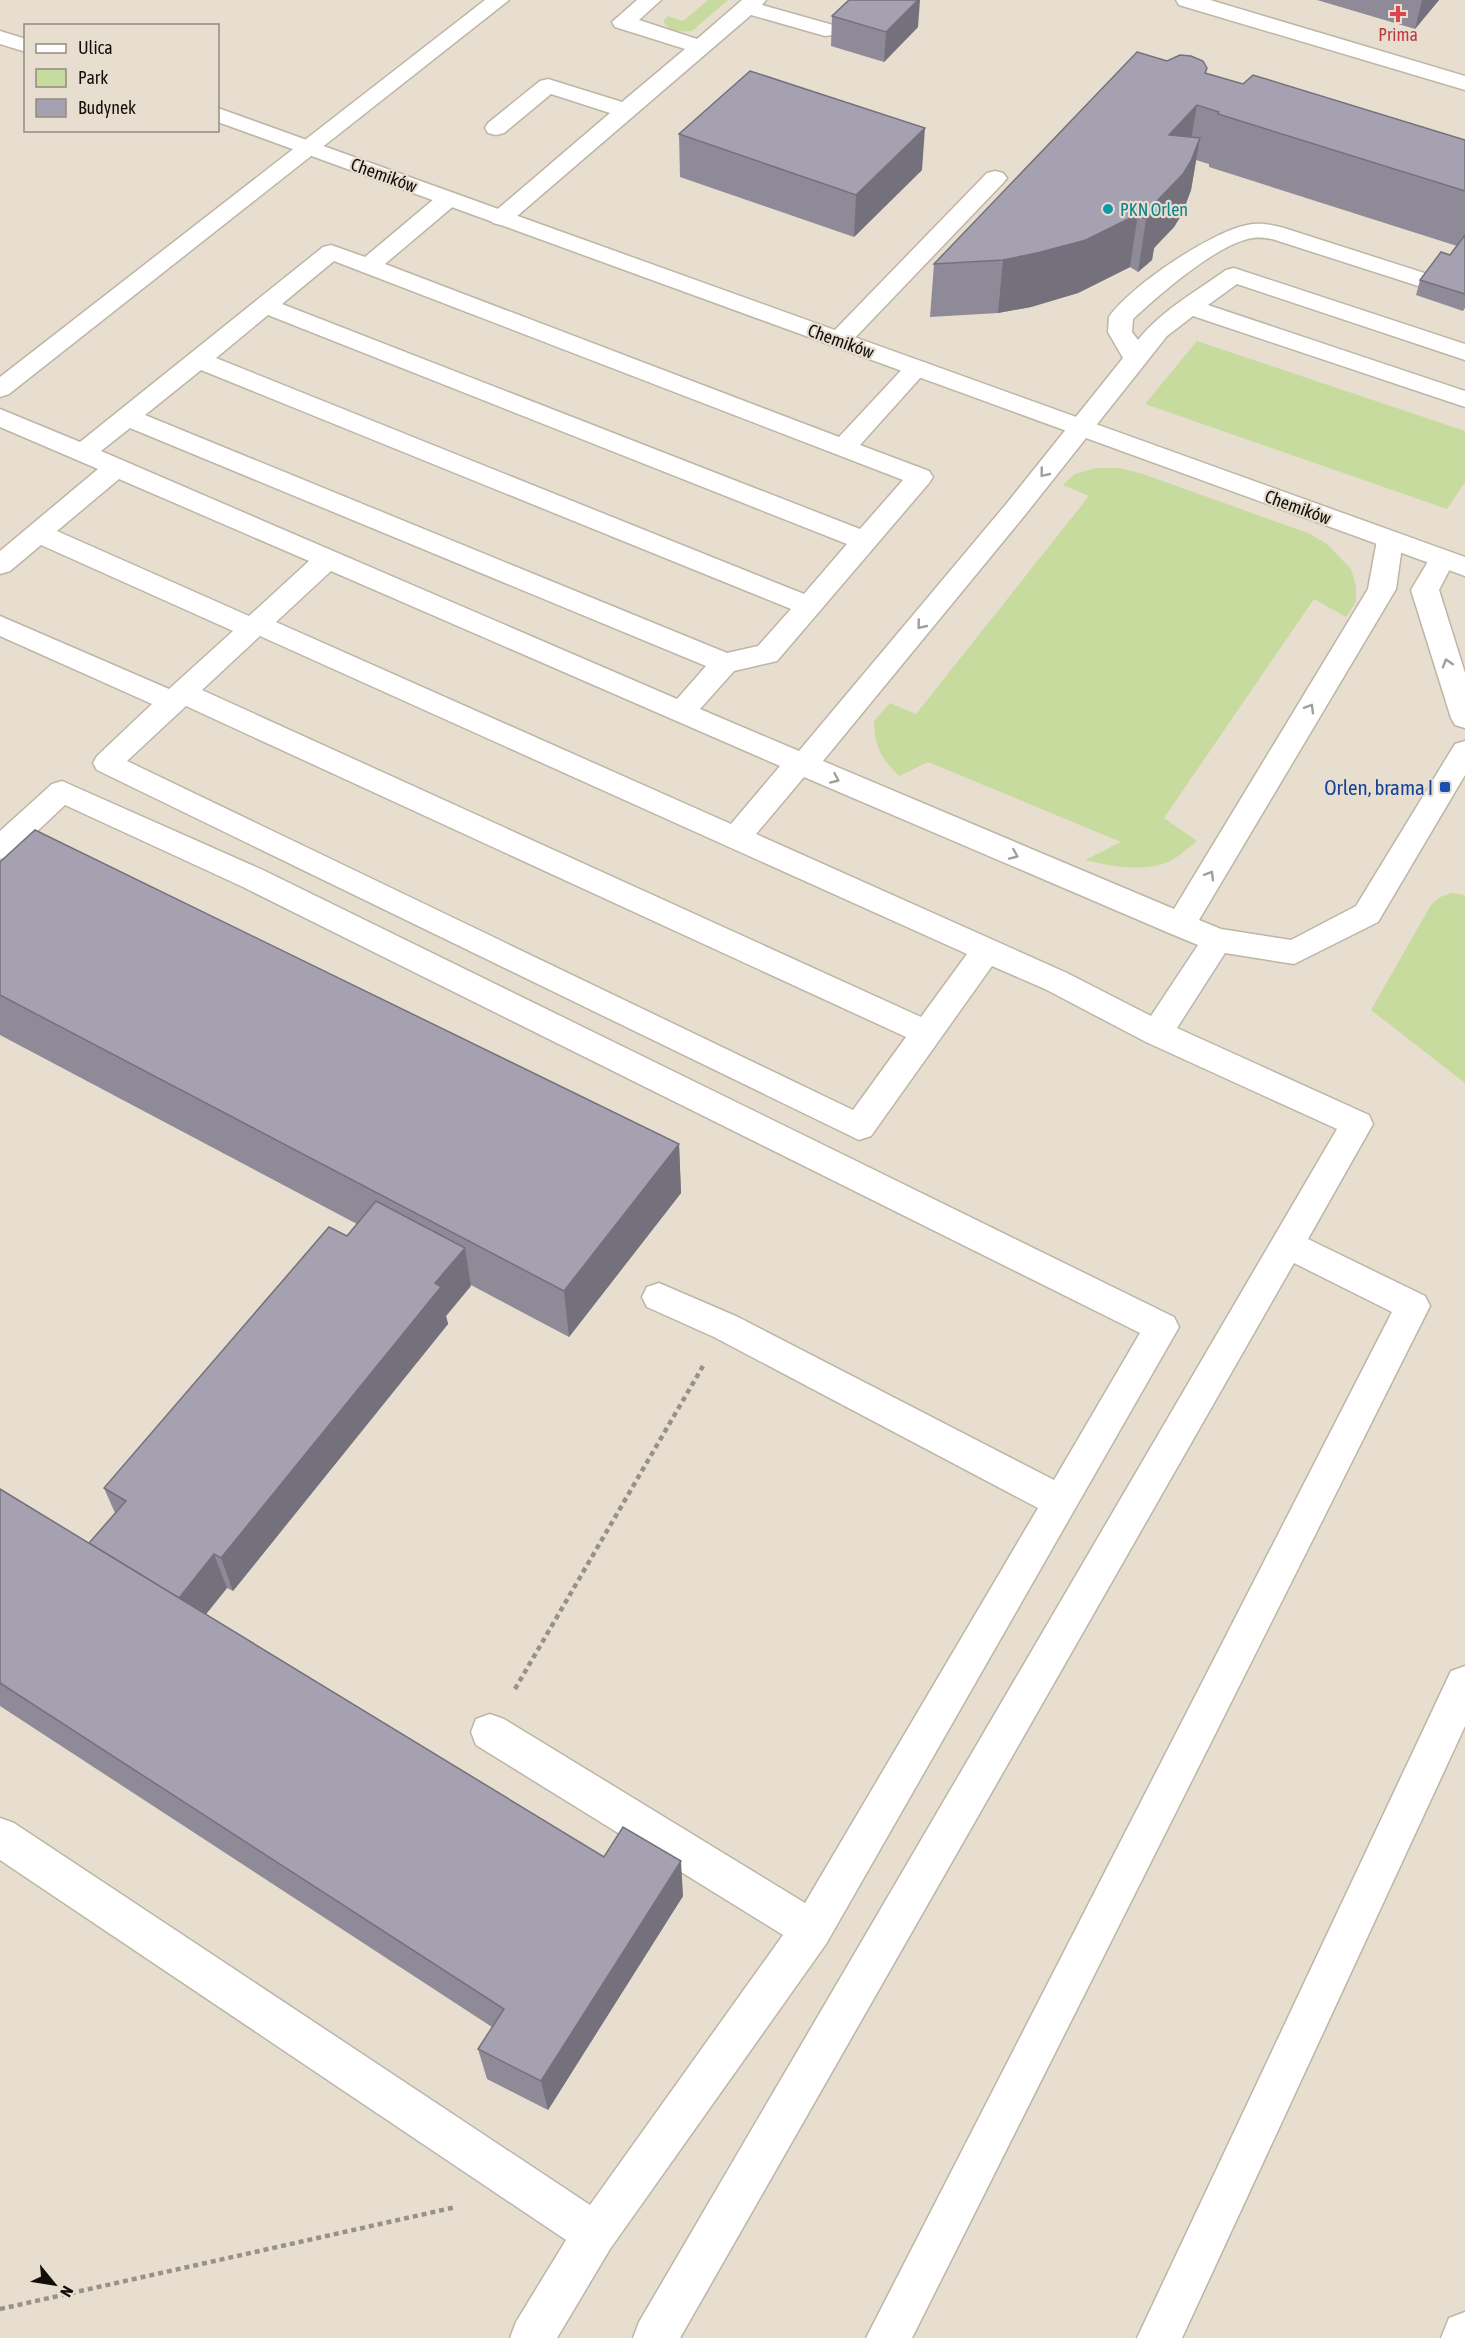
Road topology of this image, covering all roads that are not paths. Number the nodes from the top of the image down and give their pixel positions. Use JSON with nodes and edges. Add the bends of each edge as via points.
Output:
{"nodes":[{"id":1,"x":498,"y":0,"type":"edge"},
{"id":2,"x":650,"y":0,"type":"edge"},
{"id":3,"x":1186,"y":0,"type":"edge"},
{"id":4,"x":751,"y":3,"type":"edge"},
{"id":5,"x":825,"y":30,"type":"dead end"},
{"id":6,"x":0,"y":37,"type":"edge"},
{"id":7,"x":24,"y":45,"type":"edge"},
{"id":8,"x":701,"y":47,"type":"junction"},
{"id":9,"x":1465,"y":83,"type":"edge"},
{"id":10,"x":627,"y":111,"type":"junction"},
{"id":11,"x":219,"y":115,"type":"edge"},
{"id":12,"x":496,"y":128,"type":"dead end"},
{"id":13,"x":307,"y":147,"type":"junction"},
{"id":14,"x":995,"y":178,"type":"dead end"},
{"id":15,"x":448,"y":199,"type":"junction"},
{"id":16,"x":501,"y":218,"type":"junction"},
{"id":17,"x":369,"y":266,"type":"junction"},
{"id":18,"x":1465,"y":294,"type":"edge"},
{"id":19,"x":264,"y":306,"type":"junction"},
{"id":20,"x":1189,"y":307,"type":"junction"},
{"id":21,"x":839,"y":340,"type":"junction"},
{"id":22,"x":1465,"y":352,"type":"edge"},
{"id":23,"x":1136,"y":358,"type":"junction"},
{"id":24,"x":197,"y":359,"type":"junction"},
{"id":25,"x":917,"y":368,"type":"junction"},
{"id":26,"x":0,"y":389,"type":"edge"},
{"id":27,"x":1465,"y":399,"type":"edge"},
{"id":28,"x":0,"y":417,"type":"edge"},
{"id":29,"x":127,"y":417,"type":"junction"},
{"id":30,"x":1081,"y":428,"type":"junction"},
{"id":31,"x":844,"y":447,"type":"junction"},
{"id":32,"x":83,"y":453,"type":"junction"},
{"id":33,"x":117,"y":468,"type":"junction"},
{"id":34,"x":37,"y":533,"type":"junction"},
{"id":35,"x":1390,"y":540,"type":"junction"},
{"id":36,"x":865,"y":541,"type":"junction"},
{"id":37,"x":328,"y":559,"type":"junction"},
{"id":38,"x":1454,"y":563,"type":"edge"},
{"id":39,"x":0,"y":565,"type":"edge"},
{"id":40,"x":809,"y":606,"type":"junction"},
{"id":41,"x":0,"y":625,"type":"edge"},
{"id":42,"x":255,"y":627,"type":"junction"},
{"id":43,"x":725,"y":663,"type":"junction"},
{"id":44,"x":178,"y":698,"type":"junction"},
{"id":45,"x":681,"y":712,"type":"junction"},
{"id":46,"x":1465,"y":718,"type":"edge"},
{"id":47,"x":1465,"y":751,"type":"edge"},
{"id":48,"x":802,"y":764,"type":"junction"},
{"id":49,"x":736,"y":838,"type":"junction"},
{"id":50,"x":0,"y":848,"type":"edge"},
{"id":51,"x":1180,"y":925,"type":"junction"},
{"id":52,"x":1217,"y":940,"type":"junction"},
{"id":53,"x":987,"y":950,"type":"junction"},
{"id":54,"x":927,"y":1033,"type":"junction"},
{"id":55,"x":1157,"y":1033,"type":"junction"},
{"id":56,"x":1287,"y":1244,"type":"junction"},
{"id":57,"x":659,"y":1297,"type":"dead end"},
{"id":58,"x":1061,"y":1502,"type":"junction"},
{"id":59,"x":1465,"y":1684,"type":"edge"},
{"id":60,"x":490,"y":1732,"type":"road end"},
{"id":61,"x":0,"y":1837,"type":"edge"},
{"id":62,"x":812,"y":1930,"type":"junction"},
{"id":63,"x":595,"y":2234,"type":"junction"},
{"id":64,"x":1465,"y":2334,"type":"edge"},
{"id":65,"x":532,"y":2338,"type":"edge"},
{"id":66,"x":655,"y":2338,"type":"edge"},
{"id":67,"x":888,"y":2338,"type":"edge"},
{"id":68,"x":1159,"y":2338,"type":"edge"},
{"id":69,"x":1463,"y":2338,"type":"edge"}],
"edges":[{"from":1,"to":13,"type":"street"},
{"from":2,"to":8,"type":"street","via":[[623,22]]},
{"from":3,"to":9,"type":"street"},
{"from":4,"to":5,"type":"street"},
{"from":4,"to":8,"type":"street"},
{"from":6,"to":7,"type":"street"},
{"from":8,"to":10,"type":"street"},
{"from":10,"to":12,"type":"street","via":[[548,86]]},
{"from":10,"to":16,"type":"street"},
{"from":11,"to":13,"type":"street","name":"Chemików"},
{"from":13,"to":15,"type":"street","name":"Chemików"},
{"from":13,"to":26,"type":"street"},
{"from":14,"to":21,"type":"street"},
{"from":15,"to":16,"type":"street","name":"Chemików"},
{"from":15,"to":17,"type":"street"},
{"from":16,"to":21,"type":"street","name":"Chemików"},
{"from":17,"to":19,"type":"street","via":[[331,252]]},
{"from":17,"to":31,"type":"street"},
{"from":18,"to":23,"type":"street","via":[[1276,233],[1246,232],[1215,245],[1121,317],[1120,332]]},
{"from":19,"to":24,"type":"street"},
{"from":19,"to":36,"type":"street"},
{"from":20,"to":22,"type":"street","via":[[1234,275]]},
{"from":20,"to":23,"type":"street","via":[[1158,331]]},
{"from":20,"to":27,"type":"street"},
{"from":21,"to":25,"type":"street","name":"Chemików"},
{"from":23,"to":30,"type":"street"},
{"from":24,"to":29,"type":"street"},
{"from":24,"to":40,"type":"street"},
{"from":25,"to":30,"type":"street","name":"Chemików"},
{"from":25,"to":31,"type":"street"},
{"from":28,"to":32,"type":"street"},
{"from":29,"to":32,"type":"street"},
{"from":29,"to":43,"type":"street"},
{"from":30,"to":35,"type":"street","name":"Chemików"},
{"from":30,"to":48,"type":"street","one_way":true},
{"from":31,"to":36,"type":"street","via":[[920,477]]},
{"from":32,"to":33,"type":"street"},
{"from":33,"to":34,"type":"street"},
{"from":33,"to":37,"type":"street"},
{"from":34,"to":39,"type":"street"},
{"from":34,"to":42,"type":"street"},
{"from":35,"to":38,"type":"street","name":"Chemików"},
{"from":51,"to":35,"type":"street","one_way":true,"via":[[1382,589]]},
{"from":36,"to":40,"type":"street"},
{"from":37,"to":42,"type":"street"},
{"from":37,"to":45,"type":"street"},
{"from":46,"to":38,"type":"street","one_way":true,"via":[[1425,590]]},
{"from":40,"to":43,"type":"street","via":[[767,654]]},
{"from":41,"to":44,"type":"street"},
{"from":42,"to":44,"type":"street"},
{"from":42,"to":49,"type":"street"},
{"from":43,"to":45,"type":"street"},
{"from":44,"to":54,"type":"street"},
{"from":44,"to":54,"type":"street","via":[[107,763],[860,1126]]},
{"from":45,"to":48,"type":"street"},
{"from":47,"to":52,"type":"street","via":[[1367,914],[1294,952]]},
{"from":48,"to":49,"type":"street"},
{"from":48,"to":51,"type":"street","one_way":true},
{"from":49,"to":53,"type":"street"},
{"from":50,"to":58,"type":"street","via":[[62,791],[265,884],[1162,1327]]},
{"from":51,"to":52,"type":"street"},
{"from":52,"to":55,"type":"street"},
{"from":53,"to":54,"type":"street"},
{"from":53,"to":55,"type":"street"},
{"from":55,"to":56,"type":"street","via":[[1357,1124]]},
{"from":56,"to":66,"type":"street"},
{"from":56,"to":67,"type":"street","via":[[1413,1306]]},
{"from":57,"to":58,"type":"street","via":[[726,1326]]},
{"from":58,"to":62,"type":"street"},
{"from":59,"to":68,"type":"street"},
{"from":60,"to":62,"type":"street"},
{"from":61,"to":63,"type":"street"},
{"from":62,"to":63,"type":"street"},
{"from":63,"to":65,"type":"street"},
{"from":64,"to":69,"type":"street"}]}
